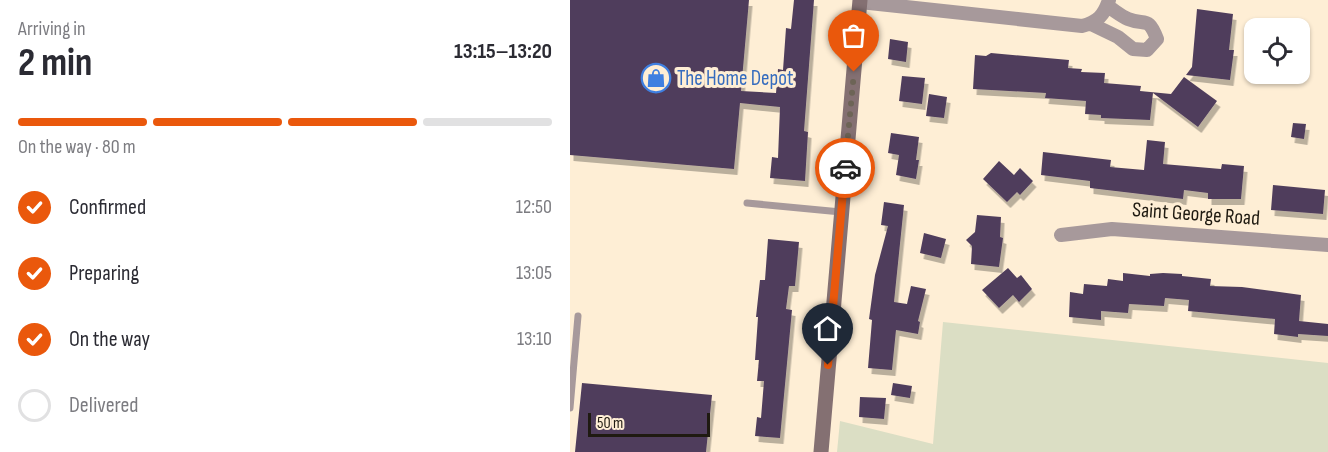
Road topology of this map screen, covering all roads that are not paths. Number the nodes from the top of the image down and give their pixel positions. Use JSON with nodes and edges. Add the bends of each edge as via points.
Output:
{"nodes":[{"id":1,"x":860,"y":1,"type":"edge"},
{"id":2,"x":1108,"y":3,"type":"edge"},
{"id":3,"x":1091,"y":24,"type":"junction"},
{"id":4,"x":747,"y":203,"type":"dead end"},
{"id":5,"x":841,"y":212,"type":"junction"},
{"id":6,"x":1061,"y":235,"type":"dead end"},
{"id":7,"x":1328,"y":245,"type":"edge"},
{"id":8,"x":578,"y":316,"type":"dead end"},
{"id":9,"x":570,"y":408,"type":"edge"},
{"id":10,"x":820,"y":452,"type":"edge"}],
"edges":[{"from":1,"to":3,"type":"street"},
{"from":1,"to":5,"type":"street"},
{"from":2,"to":3,"type":"street","via":[[1099,19]]},
{"from":2,"to":3,"type":"street","via":[[1129,20],[1153,27],[1157,39],[1147,50],[1133,49]]},
{"from":4,"to":5,"type":"lane"},
{"from":5,"to":10,"type":"street"},
{"from":6,"to":7,"type":"street","name":"Saint George Road","via":[[1112,229]]},
{"from":8,"to":9,"type":"lane"}]}
